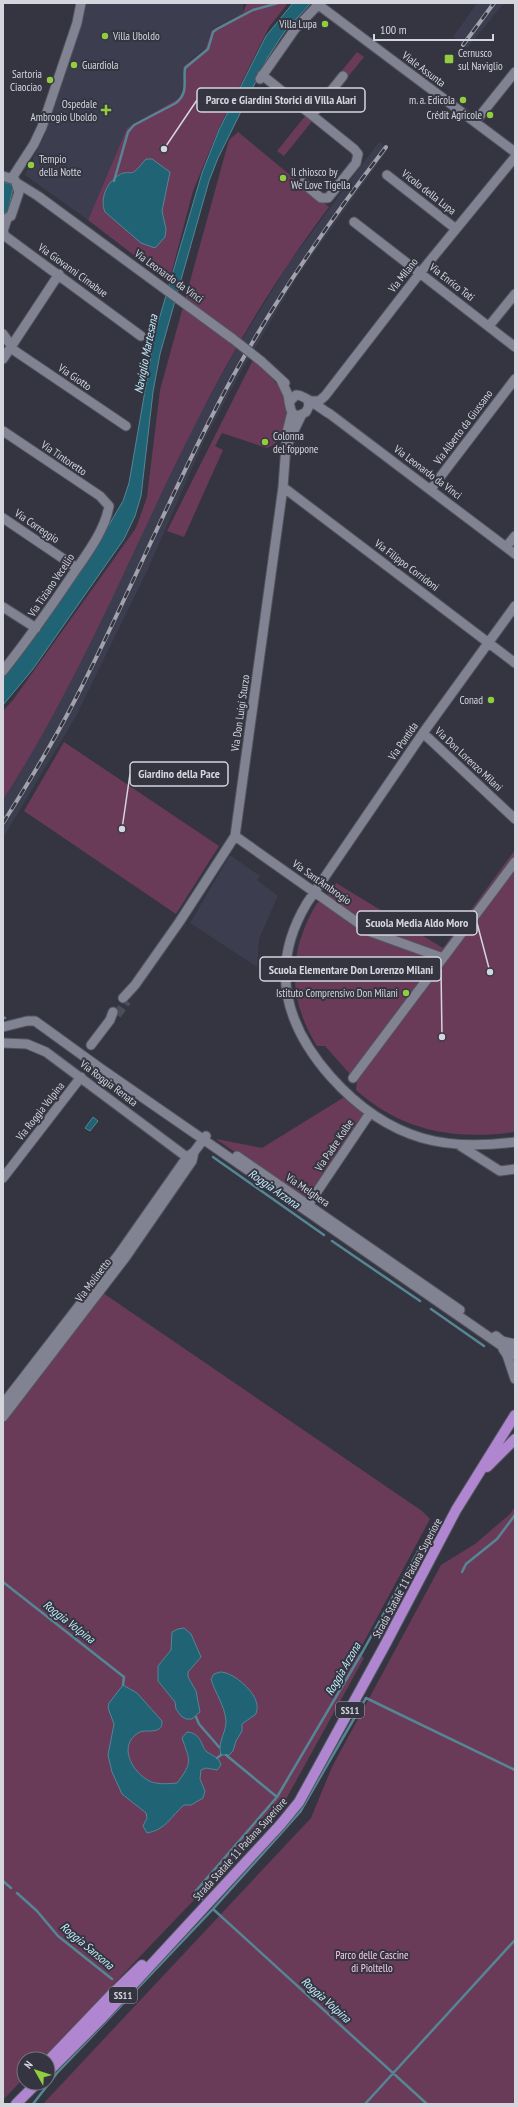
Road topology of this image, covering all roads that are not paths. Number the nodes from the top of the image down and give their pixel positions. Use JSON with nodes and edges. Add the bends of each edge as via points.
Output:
{"nodes":[{"id":1,"x":81,"y":3,"type":"edge"},
{"id":2,"x":318,"y":3,"type":"edge"},
{"id":3,"x":515,"y":72,"type":"edge"},
{"id":4,"x":343,"y":76,"type":"dead end"},
{"id":5,"x":312,"y":115,"type":"junction"},
{"id":6,"x":475,"y":122,"type":"junction"},
{"id":7,"x":515,"y":152,"type":"edge"},
{"id":8,"x":515,"y":157,"type":"edge"},
{"id":9,"x":387,"y":175,"type":"dead end"},
{"id":10,"x":8,"y":178,"type":"edge"},
{"id":11,"x":303,"y":183,"type":"dead end"},
{"id":12,"x":38,"y":196,"type":"junction"},
{"id":13,"x":18,"y":197,"type":"junction"},
{"id":14,"x":5,"y":219,"type":"edge"},
{"id":15,"x":354,"y":222,"type":"dead end"},
{"id":16,"x":456,"y":229,"type":"junction"},
{"id":17,"x":420,"y":273,"type":"junction"},
{"id":18,"x":59,"y":274,"type":"junction"},
{"id":19,"x":515,"y":294,"type":"edge"},
{"id":20,"x":489,"y":326,"type":"junction"},
{"id":21,"x":3,"y":334,"type":"edge"},
{"id":22,"x":141,"y":336,"type":"dead end"},
{"id":23,"x":11,"y":347,"type":"junction"},
{"id":24,"x":515,"y":347,"type":"edge"},
{"id":25,"x":3,"y":359,"type":"edge"},
{"id":26,"x":515,"y":379,"type":"edge"},
{"id":27,"x":281,"y":380,"type":"junction"},
{"id":28,"x":305,"y":398,"type":"junction"},
{"id":29,"x":289,"y":402,"type":"junction"},
{"id":30,"x":325,"y":411,"type":"junction"},
{"id":31,"x":292,"y":412,"type":"junction"},
{"id":32,"x":303,"y":414,"type":"junction"},
{"id":33,"x":126,"y":426,"type":"dead end"},
{"id":34,"x":3,"y":431,"type":"edge"},
{"id":35,"x":285,"y":450,"type":"junction"},
{"id":36,"x":283,"y":487,"type":"junction"},
{"id":37,"x":431,"y":489,"type":"junction"},
{"id":38,"x":109,"y":506,"type":"joint"},
{"id":39,"x":3,"y":518,"type":"edge"},
{"id":40,"x":515,"y":536,"type":"edge"},
{"id":41,"x":506,"y":547,"type":"junction"},
{"id":42,"x":515,"y":554,"type":"edge"},
{"id":43,"x":77,"y":568,"type":"junction"},
{"id":44,"x":515,"y":606,"type":"edge"},
{"id":45,"x":3,"y":607,"type":"edge"},
{"id":46,"x":36,"y":628,"type":"junction"},
{"id":47,"x":488,"y":642,"type":"junction"},
{"id":48,"x":515,"y":663,"type":"edge"},
{"id":49,"x":3,"y":671,"type":"edge"},
{"id":50,"x":423,"y":732,"type":"junction"},
{"id":51,"x":515,"y":819,"type":"edge"},
{"id":52,"x":235,"y":836,"type":"junction"},
{"id":53,"x":515,"y":862,"type":"edge"},
{"id":54,"x":315,"y":891,"type":"junction"},
{"id":55,"x":443,"y":958,"type":"junction"},
{"id":56,"x":125,"y":999,"type":"tunnel mouth"},
{"id":57,"x":113,"y":1016,"type":"tunnel mouth"},
{"id":58,"x":3,"y":1027,"type":"edge"},
{"id":59,"x":3,"y":1043,"type":"edge"},
{"id":60,"x":91,"y":1045,"type":"dead end"},
{"id":61,"x":81,"y":1077,"type":"junction"},
{"id":62,"x":353,"y":1078,"type":"dead end"},
{"id":63,"x":370,"y":1113,"type":"junction"},
{"id":64,"x":205,"y":1138,"type":"junction"},
{"id":65,"x":515,"y":1142,"type":"edge"},
{"id":66,"x":457,"y":1145,"type":"junction"},
{"id":67,"x":191,"y":1157,"type":"junction"},
{"id":68,"x":515,"y":1169,"type":"edge"},
{"id":69,"x":3,"y":1178,"type":"edge"},
{"id":70,"x":306,"y":1207,"type":"junction"},
{"id":71,"x":515,"y":1344,"type":"edge"},
{"id":72,"x":499,"y":1345,"type":"junction"},
{"id":73,"x":515,"y":1355,"type":"edge"},
{"id":74,"x":515,"y":1379,"type":"edge"},
{"id":75,"x":3,"y":1404,"type":"edge"},
{"id":76,"x":515,"y":1408,"type":"edge"},
{"id":77,"x":3,"y":1417,"type":"edge"},
{"id":78,"x":513,"y":1418,"type":"edge"},
{"id":79,"x":515,"y":1439,"type":"edge"},
{"id":80,"x":472,"y":1483,"type":"junction"},
{"id":81,"x":196,"y":1915,"type":"junction"},
{"id":82,"x":56,"y":2053,"type":"edge"},
{"id":83,"x":56,"y":2064,"type":"edge"},
{"id":84,"x":25,"y":2091,"type":"edge"},
{"id":85,"x":29,"y":2091,"type":"edge"},
{"id":86,"x":16,"y":2104,"type":"edge"}],
"edges":[{"from":1,"to":10,"type":"street","via":[[42,127],[34,144]]},
{"from":2,"to":5,"type":"street","via":[[295,29],[261,77]]},
{"from":2,"to":6,"type":"street","name":"Viale Assunta"},
{"from":3,"to":6,"type":"street"},
{"from":4,"to":5,"type":"street"},
{"from":5,"to":11,"type":"street","via":[[354,149],[358,156],[355,165],[328,198],[321,198]]},
{"from":6,"to":7,"type":"street","name":"Viale Assunta"},
{"from":8,"to":16,"type":"street","name":"Via Milano"},
{"from":9,"to":16,"type":"street","name":"Vicolo della Lupa"},
{"from":10,"to":12,"type":"street","name":"Via Leonardo da Vinci"},
{"from":10,"to":13,"type":"street"},
{"from":12,"to":13,"type":"street"},
{"from":12,"to":27,"type":"street","name":"Via Leonardo da Vinci","bridge":true,"via":[[197,311]]},
{"from":13,"to":14,"type":"street","via":[[12,216]]},
{"from":14,"to":18,"type":"street","name":"Via Giovanni Cimabue","via":[[4,234]]},
{"from":15,"to":17,"type":"street","name":"Via Enrico Toti"},
{"from":16,"to":17,"type":"street","name":"Via Milano"},
{"from":17,"to":20,"type":"street","name":"Via Enrico Toti"},
{"from":17,"to":28,"type":"street","name":"Via Milano","via":[[325,396],[315,402]]},
{"from":18,"to":22,"type":"street","name":"Via Giovanni Cimabue"},
{"from":18,"to":23,"type":"street"},
{"from":19,"to":20,"type":"street"},
{"from":20,"to":24,"type":"street","name":"Via Enrico Toti"},
{"from":21,"to":23,"type":"street"},
{"from":23,"to":25,"type":"street"},
{"from":23,"to":33,"type":"street","name":"Via Giotto"},
{"from":26,"to":37,"type":"street","name":"Via Alberto da Giussano"},
{"from":27,"to":28,"type":"street","name":"Via Leonardo da Vinci"},
{"from":27,"to":29,"type":"street","name":"Via Leonardo da Vinci"},
{"from":28,"to":29,"type":"street","via":[[294,396]]},
{"from":28,"to":30,"type":"street","name":"Via Leonardo da Vinci"},
{"from":28,"to":32,"type":"street","via":[[308,408]]},
{"from":29,"to":31,"type":"street"},
{"from":30,"to":32,"type":"street"},
{"from":30,"to":37,"type":"street","name":"Via Leonardo da Vinci"},
{"from":31,"to":32,"type":"street"},
{"from":31,"to":35,"type":"street","name":"Via Don Luigi Sturzo","via":[[286,432]]},
{"from":32,"to":35,"type":"street"},
{"from":34,"to":38,"type":"street","name":"Via Tintoretto","via":[[100,496]]},
{"from":35,"to":36,"type":"street","name":"Via Don Luigi Sturzo"},
{"from":36,"to":47,"type":"street","name":"Via Filippo Corridoni"},
{"from":36,"to":52,"type":"street","name":"Via Don Luigi Sturzo"},
{"from":37,"to":41,"type":"street","name":"Via Leonardo da Vinci"},
{"from":38,"to":43,"type":"street","name":"Via Tiziano Vecellio","via":[[100,529]]},
{"from":39,"to":43,"type":"street","name":"Via Correggio"},
{"from":40,"to":41,"type":"street"},
{"from":41,"to":42,"type":"street","name":"Via Leonardo da Vinci"},
{"from":43,"to":46,"type":"street","name":"Via Tiziano Vecellio"},
{"from":44,"to":47,"type":"street","name":"Via Pontida"},
{"from":45,"to":46,"type":"street"},
{"from":46,"to":49,"type":"street","name":"Via Tiziano Vecellio"},
{"from":47,"to":48,"type":"street","name":"Via Filippo Corridoni"},
{"from":47,"to":50,"type":"street","name":"Via Pontida"},
{"from":50,"to":51,"type":"street","name":"Via Don Lorenzo Milani"},
{"from":50,"to":54,"type":"street","name":"Via Pontida"},
{"from":52,"to":54,"type":"street","name":"Via Sant'Ambrogio"},
{"from":52,"to":56,"type":"street","name":"Via Don Luigi Sturzo"},
{"from":53,"to":55,"type":"street"},
{"from":54,"to":55,"type":"street","name":"Via Sant'Ambrogio","via":[[371,932]]},
{"from":54,"to":63,"type":"street","via":[[298,920],[289,948],[286,978],[290,1007],[298,1030],[313,1056],[346,1093]]},
{"from":55,"to":62,"type":"street"},
{"from":57,"to":60,"type":"street"},
{"from":58,"to":64,"type":"street","name":"Via Melghera","via":[[26,1021],[35,1022],[85,1057],[110,1069]]},
{"from":59,"to":61,"type":"street","name":"Via Roggia Renata","via":[[35,1046]]},
{"from":61,"to":67,"type":"street","name":"Via Roggia Renata"},
{"from":61,"to":69,"type":"street","name":"Via Roggia Volpina"},
{"from":63,"to":66,"type":"street","via":[[411,1134]]},
{"from":63,"to":70,"type":"street","name":"Via Padre Kolbe"},
{"from":64,"to":67,"type":"street","name":"Via Molinetto"},
{"from":64,"to":70,"type":"street","name":"Via Melghera"},
{"from":65,"to":66,"type":"street","via":[[481,1146]]},
{"from":66,"to":68,"type":"street","via":[[500,1171]]},
{"from":67,"to":75,"type":"street","name":"Via Molinetto","via":[[120,1254]]},
{"from":67,"to":77,"type":"street","name":"Via Molinetto","via":[[125,1258]]},
{"from":70,"to":71,"type":"street","name":"Via Melghera","via":[[502,1341]]},
{"from":70,"to":72,"type":"street","name":"Via Melghera"},
{"from":72,"to":73,"type":"street","name":"Via Melghera"},
{"from":72,"to":74,"type":"street","name":"Via Melghera","via":[[507,1355]]},
{"from":76,"to":78,"type":"street"},
{"from":78,"to":80,"type":"main road","name":"Strada Statale 11 Padana Superiore","number":"SS11"},
{"from":79,"to":80,"type":"main road","name":"Strada Statale 11 Padana Superiore","number":"SS11"},
{"from":80,"to":81,"type":"main road","name":"Strada Statale 11 Padana Superiore","number":"SS11","via":[[299,1802]]},
{"from":81,"to":82,"type":"main road","name":"Strada Statale 11 Padana Superiore","number":"SS11","via":[[112,1994]]},
{"from":81,"to":83,"type":"main road","name":"Strada Statale 11 Padana Superiore","number":"SS11"},
{"from":84,"to":86,"type":"main road"},
{"from":85,"to":86,"type":"main road"}]}
